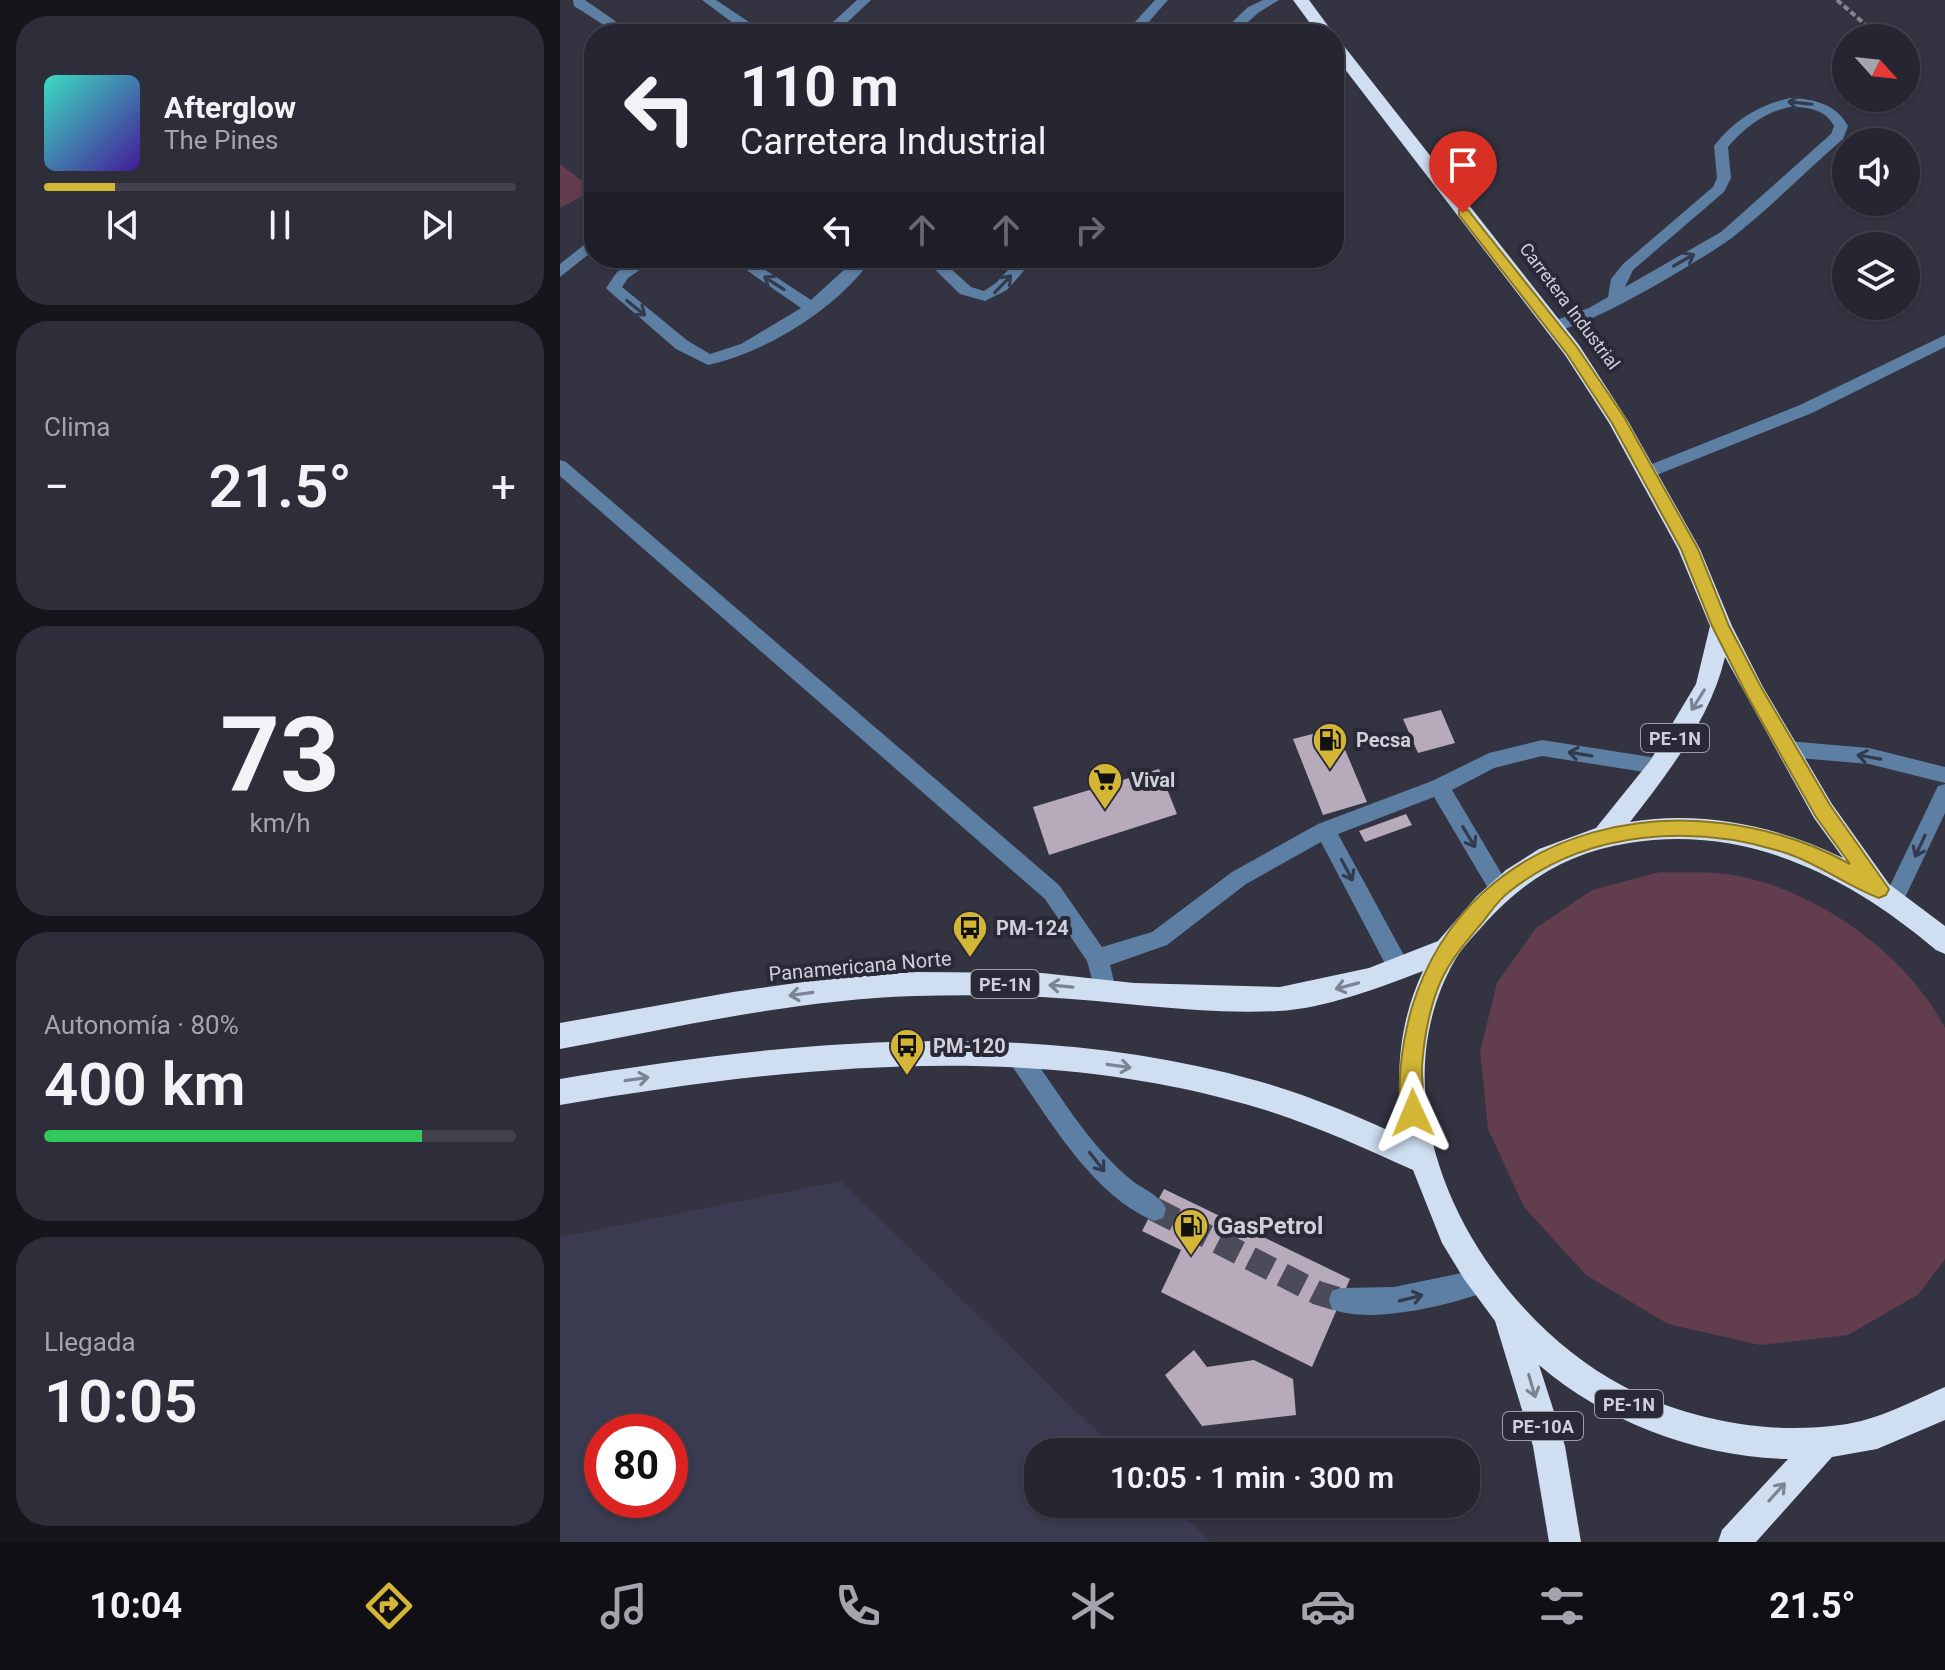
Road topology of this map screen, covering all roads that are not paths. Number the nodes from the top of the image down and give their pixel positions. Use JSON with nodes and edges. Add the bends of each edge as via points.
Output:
{"nodes":[{"id":1,"x":579,"y":0,"type":"edge"},
{"id":2,"x":708,"y":0,"type":"edge"},
{"id":3,"x":865,"y":0,"type":"edge"},
{"id":4,"x":1162,"y":0,"type":"edge"},
{"id":5,"x":1273,"y":0,"type":"edge"},
{"id":6,"x":1301,"y":0,"type":"edge"},
{"id":7,"x":612,"y":24,"type":"edge"},
{"id":8,"x":743,"y":24,"type":"edge"},
{"id":9,"x":838,"y":24,"type":"edge"},
{"id":10,"x":1140,"y":24,"type":"edge"},
{"id":11,"x":1238,"y":24,"type":"edge"},
{"id":12,"x":1319,"y":24,"type":"edge"},
{"id":13,"x":1344,"y":57,"type":"edge"},
{"id":14,"x":584,"y":251,"type":"edge"},
{"id":15,"x":633,"y":268,"type":"edge"},
{"id":16,"x":752,"y":268,"type":"edge"},
{"id":17,"x":858,"y":268,"type":"edge"},
{"id":18,"x":941,"y":268,"type":"edge"},
{"id":19,"x":1018,"y":268,"type":"edge"},
{"id":20,"x":560,"y":272,"type":"edge"},
{"id":21,"x":1616,"y":298,"type":"junction"},
{"id":22,"x":811,"y":307,"type":"junction"},
{"id":23,"x":1554,"y":327,"type":"junction"},
{"id":24,"x":1945,"y":340,"type":"edge"},
{"id":25,"x":560,"y":466,"type":"edge"},
{"id":26,"x":1648,"y":472,"type":"junction"},
{"id":27,"x":1721,"y":626,"type":"junction"},
{"id":28,"x":1787,"y":749,"type":"junction"},
{"id":29,"x":1657,"y":766,"type":"junction"},
{"id":30,"x":1945,"y":775,"type":"edge"},
{"id":31,"x":1439,"y":787,"type":"junction"},
{"id":32,"x":1945,"y":792,"type":"edge"},
{"id":33,"x":1325,"y":830,"type":"junction"},
{"id":34,"x":1604,"y":836,"type":"junction"},
{"id":35,"x":1499,"y":888,"type":"junction"},
{"id":36,"x":1887,"y":894,"type":"junction"},
{"id":37,"x":1945,"y":942,"type":"edge"},
{"id":38,"x":1446,"y":950,"type":"junction"},
{"id":39,"x":1097,"y":958,"type":"junction"},
{"id":40,"x":1399,"y":968,"type":"junction"},
{"id":41,"x":1105,"y":990,"type":"junction"},
{"id":42,"x":560,"y":1036,"type":"edge"},
{"id":43,"x":1017,"y":1054,"type":"junction"},
{"id":44,"x":560,"y":1092,"type":"edge"},
{"id":45,"x":1422,"y":1160,"type":"junction"},
{"id":46,"x":1154,"y":1209,"type":"tunnel mouth"},
{"id":47,"x":1481,"y":1281,"type":"junction"},
{"id":48,"x":1341,"y":1300,"type":"tunnel mouth"},
{"id":49,"x":1507,"y":1312,"type":"junction"},
{"id":50,"x":1945,"y":1403,"type":"edge"},
{"id":51,"x":1823,"y":1444,"type":"junction"},
{"id":52,"x":1565,"y":1542,"type":"edge"},
{"id":53,"x":1734,"y":1542,"type":"edge"}],
"edges":[{"from":1,"to":7,"type":"street"},
{"from":2,"to":8,"type":"street"},
{"from":3,"to":9,"type":"street"},
{"from":4,"to":10,"type":"street"},
{"from":5,"to":11,"type":"street"},
{"from":6,"to":12,"type":"highway"},
{"from":13,"to":23,"type":"highway","name":"Carretera Industrial","number":"PE-1N"},
{"from":14,"to":20,"type":"street"},
{"from":15,"to":22,"type":"street","one_way":true,"via":[[614,288],[702,358],[732,353]]},
{"from":22,"to":16,"type":"street","one_way":true},
{"from":17,"to":22,"type":"street"},
{"from":18,"to":19,"type":"street","one_way":true,"via":[[966,294],[981,297],[995,293]]},
{"from":21,"to":21,"type":"street","one_way":true,"via":[[1726,235],[1838,136],[1837,118],[1808,102],[1783,102],[1728,137],[1721,146],[1724,178],[1719,189],[1628,267],[1619,279]]},
{"from":21,"to":23,"type":"street"},
{"from":23,"to":26,"type":"highway","name":"Carretera Industrial","number":"PE-1N"},
{"from":24,"to":26,"type":"street","via":[[1806,409]]},
{"from":25,"to":39,"type":"street","via":[[1052,892]]},
{"from":26,"to":27,"type":"highway","name":"Carretera Industrial","number":"PE-1N","via":[[1689,549]]},
{"from":27,"to":28,"type":"highway","name":"Carretera Industrial","number":"PE-1N"},
{"from":27,"to":29,"type":"highway","number":"PE-1N","one_way":true,"via":[[1707,686]]},
{"from":30,"to":28,"type":"street","one_way":true,"via":[[1869,756]]},
{"from":28,"to":36,"type":"highway","name":"Carretera Industrial","number":"PE-1N","via":[[1823,811]]},
{"from":29,"to":31,"type":"street","one_way":true,"via":[[1542,748],[1489,761]]},
{"from":29,"to":34,"type":"highway","number":"PE-1N"},
{"from":31,"to":33,"type":"street"},
{"from":31,"to":35,"type":"street","one_way":true},
{"from":32,"to":36,"type":"street","one_way":true},
{"from":33,"to":39,"type":"street","via":[[1239,878],[1159,942]]},
{"from":33,"to":40,"type":"street","one_way":true},
{"from":34,"to":35,"type":"highway","number":"PE-1N","via":[[1531,865]]},
{"from":34,"to":36,"type":"highway","number":"PE-1N","via":[[1695,828],[1741,834],[1800,851]]},
{"from":35,"to":38,"type":"highway","number":"PE-1N"},
{"from":36,"to":37,"type":"highway","number":"PE-1N"},
{"from":38,"to":40,"type":"highway","name":"Panamericana Norte","number":"PE-1N"},
{"from":38,"to":45,"type":"highway","number":"PE-1N","via":[[1417,1024],[1412,1067]]},
{"from":39,"to":41,"type":"street"},
{"from":40,"to":41,"type":"highway","name":"Panamericana Norte","number":"PE-1N","one_way":true,"via":[[1323,992],[1280,999]]},
{"from":41,"to":42,"type":"highway","name":"Panamericana Norte","number":"PE-1N","one_way":true,"via":[[978,983],[824,991]]},
{"from":44,"to":43,"type":"highway","one_way":true,"via":[[783,1060],[922,1050]]},
{"from":43,"to":45,"type":"highway","one_way":true,"via":[[1157,1071],[1234,1087],[1325,1117]]},
{"from":43,"to":46,"type":"street","one_way":true,"via":[[1102,1170]]},
{"from":45,"to":47,"type":"highway","number":"PE-1N","via":[[1436,1201]]},
{"from":48,"to":47,"type":"street","one_way":true,"via":[[1392,1302]]},
{"from":47,"to":49,"type":"highway","number":"PE-1N"},
{"from":49,"to":51,"type":"highway","number":"PE-1N","via":[[1598,1388],[1652,1415],[1708,1434],[1766,1444]]},
{"from":49,"to":52,"type":"highway","number":"PE-10A","one_way":true,"via":[[1549,1446]]},
{"from":50,"to":51,"type":"highway","number":"PE-1N","via":[[1875,1435]]},
{"from":53,"to":51,"type":"highway","one_way":true}]}
